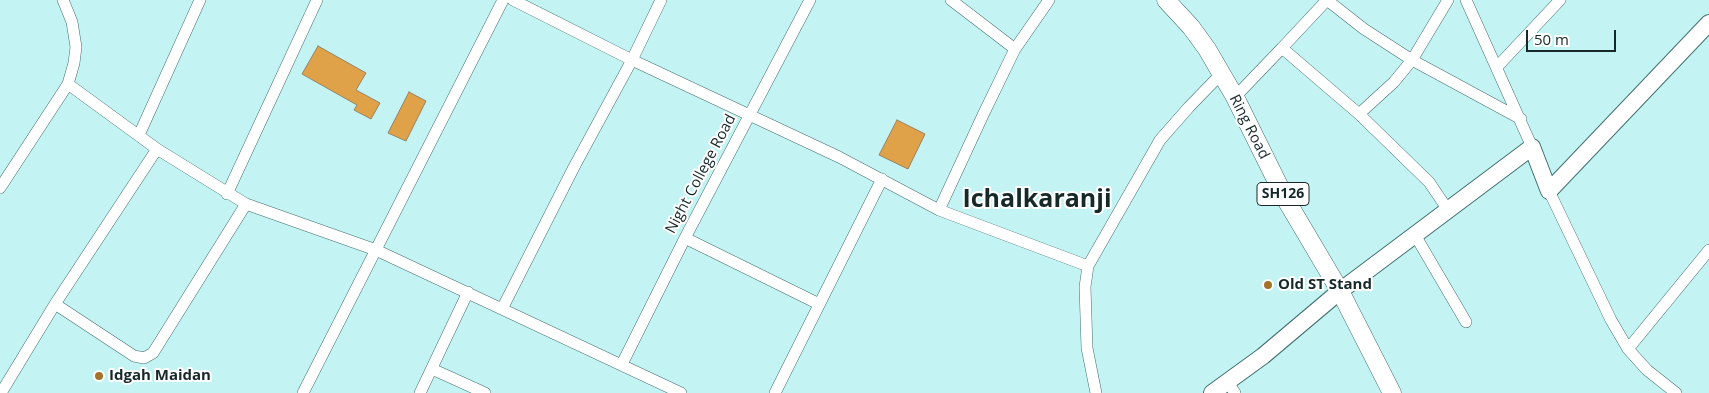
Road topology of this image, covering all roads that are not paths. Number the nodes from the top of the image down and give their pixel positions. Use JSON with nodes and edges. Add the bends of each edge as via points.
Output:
{"nodes":[{"id":1,"x":63,"y":0,"type":"edge"},
{"id":2,"x":200,"y":0,"type":"edge"},
{"id":3,"x":317,"y":0,"type":"edge"},
{"id":4,"x":503,"y":0,"type":"edge"},
{"id":5,"x":514,"y":0,"type":"edge"},
{"id":6,"x":661,"y":0,"type":"edge"},
{"id":7,"x":810,"y":0,"type":"edge"},
{"id":8,"x":950,"y":0,"type":"edge"},
{"id":9,"x":1049,"y":0,"type":"edge"},
{"id":10,"x":1166,"y":0,"type":"edge"},
{"id":11,"x":1327,"y":0,"type":"edge"},
{"id":12,"x":1448,"y":0,"type":"edge"},
{"id":13,"x":1466,"y":0,"type":"edge"},
{"id":14,"x":1560,"y":0,"type":"edge"},
{"id":15,"x":1709,"y":23,"type":"edge"},
{"id":16,"x":1282,"y":48,"type":"junction"},
{"id":17,"x":1015,"y":49,"type":"junction"},
{"id":18,"x":632,"y":60,"type":"junction"},
{"id":19,"x":1412,"y":60,"type":"junction"},
{"id":20,"x":1497,"y":67,"type":"junction"},
{"id":21,"x":1221,"y":74,"type":"junction"},
{"id":22,"x":68,"y":84,"type":"junction"},
{"id":23,"x":1235,"y":98,"type":"junction"},
{"id":24,"x":1359,"y":114,"type":"junction"},
{"id":25,"x":750,"y":115,"type":"junction"},
{"id":26,"x":1520,"y":119,"type":"junction"},
{"id":27,"x":139,"y":135,"type":"junction"},
{"id":28,"x":1532,"y":147,"type":"junction"},
{"id":29,"x":157,"y":149,"type":"junction"},
{"id":30,"x":882,"y":179,"type":"junction"},
{"id":31,"x":0,"y":188,"type":"edge"},
{"id":32,"x":1549,"y":191,"type":"junction"},
{"id":33,"x":227,"y":194,"type":"junction"},
{"id":34,"x":246,"y":204,"type":"junction"},
{"id":35,"x":939,"y":210,"type":"junction"},
{"id":36,"x":1448,"y":210,"type":"junction"},
{"id":37,"x":1415,"y":235,"type":"junction"},
{"id":38,"x":685,"y":238,"type":"junction"},
{"id":39,"x":376,"y":250,"type":"junction"},
{"id":40,"x":1709,"y":250,"type":"edge"},
{"id":41,"x":1088,"y":266,"type":"junction"},
{"id":42,"x":1340,"y":291,"type":"junction"},
{"id":43,"x":468,"y":292,"type":"junction"},
{"id":44,"x":55,"y":304,"type":"junction"},
{"id":45,"x":820,"y":304,"type":"junction"},
{"id":46,"x":502,"y":310,"type":"junction"},
{"id":47,"x":1466,"y":322,"type":"dead end"},
{"id":48,"x":1628,"y":350,"type":"junction"},
{"id":49,"x":622,"y":364,"type":"junction"},
{"id":50,"x":432,"y":368,"type":"junction"},
{"id":51,"x":1231,"y":387,"type":"edge"},
{"id":52,"x":664,"y":389,"type":"edge"},
{"id":53,"x":1,"y":393,"type":"edge"},
{"id":54,"x":303,"y":393,"type":"edge"},
{"id":55,"x":420,"y":393,"type":"edge"},
{"id":56,"x":485,"y":393,"type":"edge"},
{"id":57,"x":681,"y":393,"type":"edge"},
{"id":58,"x":775,"y":393,"type":"edge"},
{"id":59,"x":1096,"y":393,"type":"edge"},
{"id":60,"x":1212,"y":393,"type":"edge"},
{"id":61,"x":1392,"y":393,"type":"edge"},
{"id":62,"x":1676,"y":393,"type":"edge"}],
"edges":[{"from":1,"to":22,"type":"street","via":[[72,22],[76,47]]},
{"from":2,"to":27,"type":"street"},
{"from":3,"to":33,"type":"street"},
{"from":4,"to":39,"type":"street"},
{"from":5,"to":18,"type":"street"},
{"from":6,"to":18,"type":"street"},
{"from":7,"to":25,"type":"street","name":"Night College Road"},
{"from":8,"to":17,"type":"street"},
{"from":9,"to":17,"type":"street"},
{"from":10,"to":21,"type":"main road","name":"Ring Road","number":"SH126","via":[[1191,27]]},
{"from":11,"to":16,"type":"street"},
{"from":11,"to":19,"type":"street"},
{"from":12,"to":19,"type":"street"},
{"from":13,"to":20,"type":"street"},
{"from":14,"to":20,"type":"street"},
{"from":15,"to":32,"type":"street"},
{"from":16,"to":23,"type":"street"},
{"from":16,"to":24,"type":"street"},
{"from":17,"to":35,"type":"street"},
{"from":18,"to":25,"type":"street"},
{"from":18,"to":46,"type":"street"},
{"from":19,"to":24,"type":"street","via":[[1394,82]]},
{"from":19,"to":26,"type":"street"},
{"from":20,"to":26,"type":"street"},
{"from":21,"to":23,"type":"main road","name":"Ring Road","number":"SH126"},
{"from":21,"to":41,"type":"street","via":[[1160,140]]},
{"from":22,"to":27,"type":"street"},
{"from":22,"to":31,"type":"street"},
{"from":23,"to":42,"type":"main road","name":"Ring Road","number":"SH126","via":[[1285,198]]},
{"from":24,"to":36,"type":"street","via":[[1429,182]]},
{"from":25,"to":30,"type":"street"},
{"from":25,"to":38,"type":"street","name":"Night College Road"},
{"from":26,"to":28,"type":"street"},
{"from":27,"to":29,"type":"street"},
{"from":28,"to":32,"type":"street"},
{"from":28,"to":36,"type":"street"},
{"from":29,"to":33,"type":"street"},
{"from":29,"to":44,"type":"street"},
{"from":30,"to":35,"type":"street"},
{"from":30,"to":45,"type":"street"},
{"from":32,"to":48,"type":"street"},
{"from":33,"to":34,"type":"street"},
{"from":34,"to":39,"type":"street"},
{"from":34,"to":44,"type":"street","via":[[153,353],[144,358],[134,356]]},
{"from":35,"to":41,"type":"street"},
{"from":36,"to":37,"type":"street"},
{"from":37,"to":42,"type":"street"},
{"from":37,"to":47,"type":"street"},
{"from":38,"to":45,"type":"street"},
{"from":38,"to":49,"type":"street","name":"Night College Road"},
{"from":39,"to":43,"type":"street"},
{"from":39,"to":54,"type":"street"},
{"from":40,"to":48,"type":"street"},
{"from":41,"to":59,"type":"street","via":[[1085,287],[1087,348]]},
{"from":42,"to":51,"type":"street"},
{"from":42,"to":61,"type":"main road","name":"Ring Road","number":"SH126"},
{"from":43,"to":46,"type":"street"},
{"from":43,"to":50,"type":"street"},
{"from":44,"to":53,"type":"street"},
{"from":45,"to":58,"type":"street"},
{"from":46,"to":49,"type":"street"},
{"from":48,"to":62,"type":"street"},
{"from":49,"to":52,"type":"street"},
{"from":50,"to":55,"type":"street"},
{"from":50,"to":56,"type":"street"},
{"from":51,"to":60,"type":"street"},
{"from":52,"to":57,"type":"street"}]}
